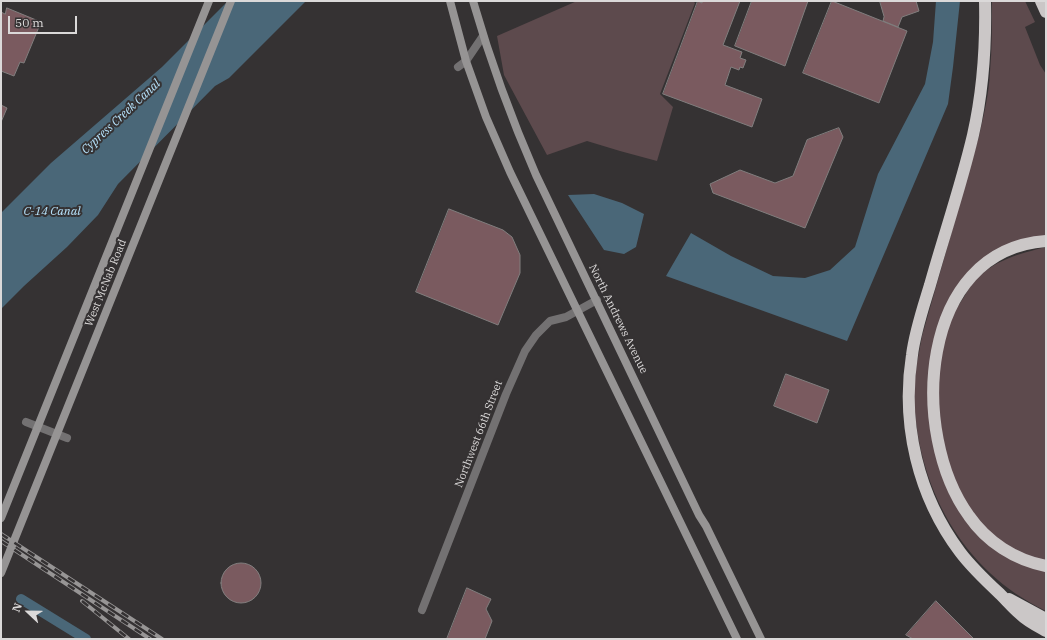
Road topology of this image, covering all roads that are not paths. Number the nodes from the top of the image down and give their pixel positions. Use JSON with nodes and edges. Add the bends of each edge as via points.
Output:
{"nodes":[{"id":1,"x":209,"y":1,"type":"edge"},
{"id":2,"x":231,"y":1,"type":"edge"},
{"id":3,"x":450,"y":1,"type":"edge"},
{"id":4,"x":473,"y":1,"type":"edge"},
{"id":5,"x":985,"y":1,"type":"edge"},
{"id":6,"x":1041,"y":1,"type":"edge"},
{"id":7,"x":1046,"y":12,"type":"edge"},
{"id":8,"x":483,"y":36,"type":"junction"},
{"id":9,"x":466,"y":61,"type":"junction"},
{"id":10,"x":458,"y":67,"type":"dead end"},
{"id":11,"x":1046,"y":241,"type":"edge"},
{"id":12,"x":597,"y":300,"type":"junction"},
{"id":13,"x":577,"y":311,"type":"junction"},
{"id":14,"x":26,"y":422,"type":"dead end"},
{"id":15,"x":38,"y":427,"type":"junction"},
{"id":16,"x":57,"y":434,"type":"junction"},
{"id":17,"x":67,"y":438,"type":"dead end"},
{"id":18,"x":1,"y":518,"type":"edge"},
{"id":19,"x":1046,"y":566,"type":"edge"},
{"id":20,"x":1,"y":573,"type":"edge"},
{"id":21,"x":1001,"y":595,"type":"junction"},
{"id":22,"x":422,"y":610,"type":"dead end"},
{"id":23,"x":1046,"y":619,"type":"edge"},
{"id":24,"x":1046,"y":631,"type":"edge"},
{"id":25,"x":737,"y":639,"type":"edge"},
{"id":26,"x":761,"y":639,"type":"edge"}],
"edges":[{"from":1,"to":15,"type":"main road","name":"West McNab Road"},
{"from":2,"to":16,"type":"main road","name":"West McNab Road"},
{"from":3,"to":9,"type":"main road"},
{"from":4,"to":8,"type":"main road","name":"North Andrews Avenue"},
{"from":5,"to":21,"type":"highway","via":[[984,66],[976,118],[916,336],[908,405],[915,455],[925,487],[939,518],[966,559]]},
{"from":6,"to":7,"type":"highway"},
{"from":8,"to":9,"type":"street"},
{"from":8,"to":12,"type":"main road","name":"North Andrews Avenue","via":[[519,136]]},
{"from":9,"to":10,"type":"street"},
{"from":9,"to":13,"type":"main road","via":[[486,117],[510,172]]},
{"from":11,"to":19,"type":"highway","via":[[1029,243],[994,258],[974,273],[958,293],[948,313],[940,339],[932,396],[942,461],[963,508],[976,526],[993,542],[1017,556]]},
{"from":12,"to":13,"type":"street","name":"Northwest 66th Street"},
{"from":12,"to":26,"type":"main road","name":"North Andrews Avenue"},
{"from":13,"to":22,"type":"street","name":"Northwest 66th Street","via":[[550,321],[525,351]]},
{"from":13,"to":25,"type":"main road"},
{"from":14,"to":15,"type":"street"},
{"from":15,"to":16,"type":"street"},
{"from":15,"to":18,"type":"main road","name":"West McNab Road"},
{"from":16,"to":17,"type":"street"},
{"from":16,"to":20,"type":"main road","name":"West McNab Road"},
{"from":21,"to":23,"type":"highway"},
{"from":21,"to":24,"type":"highway","via":[[1020,615]]}]}
